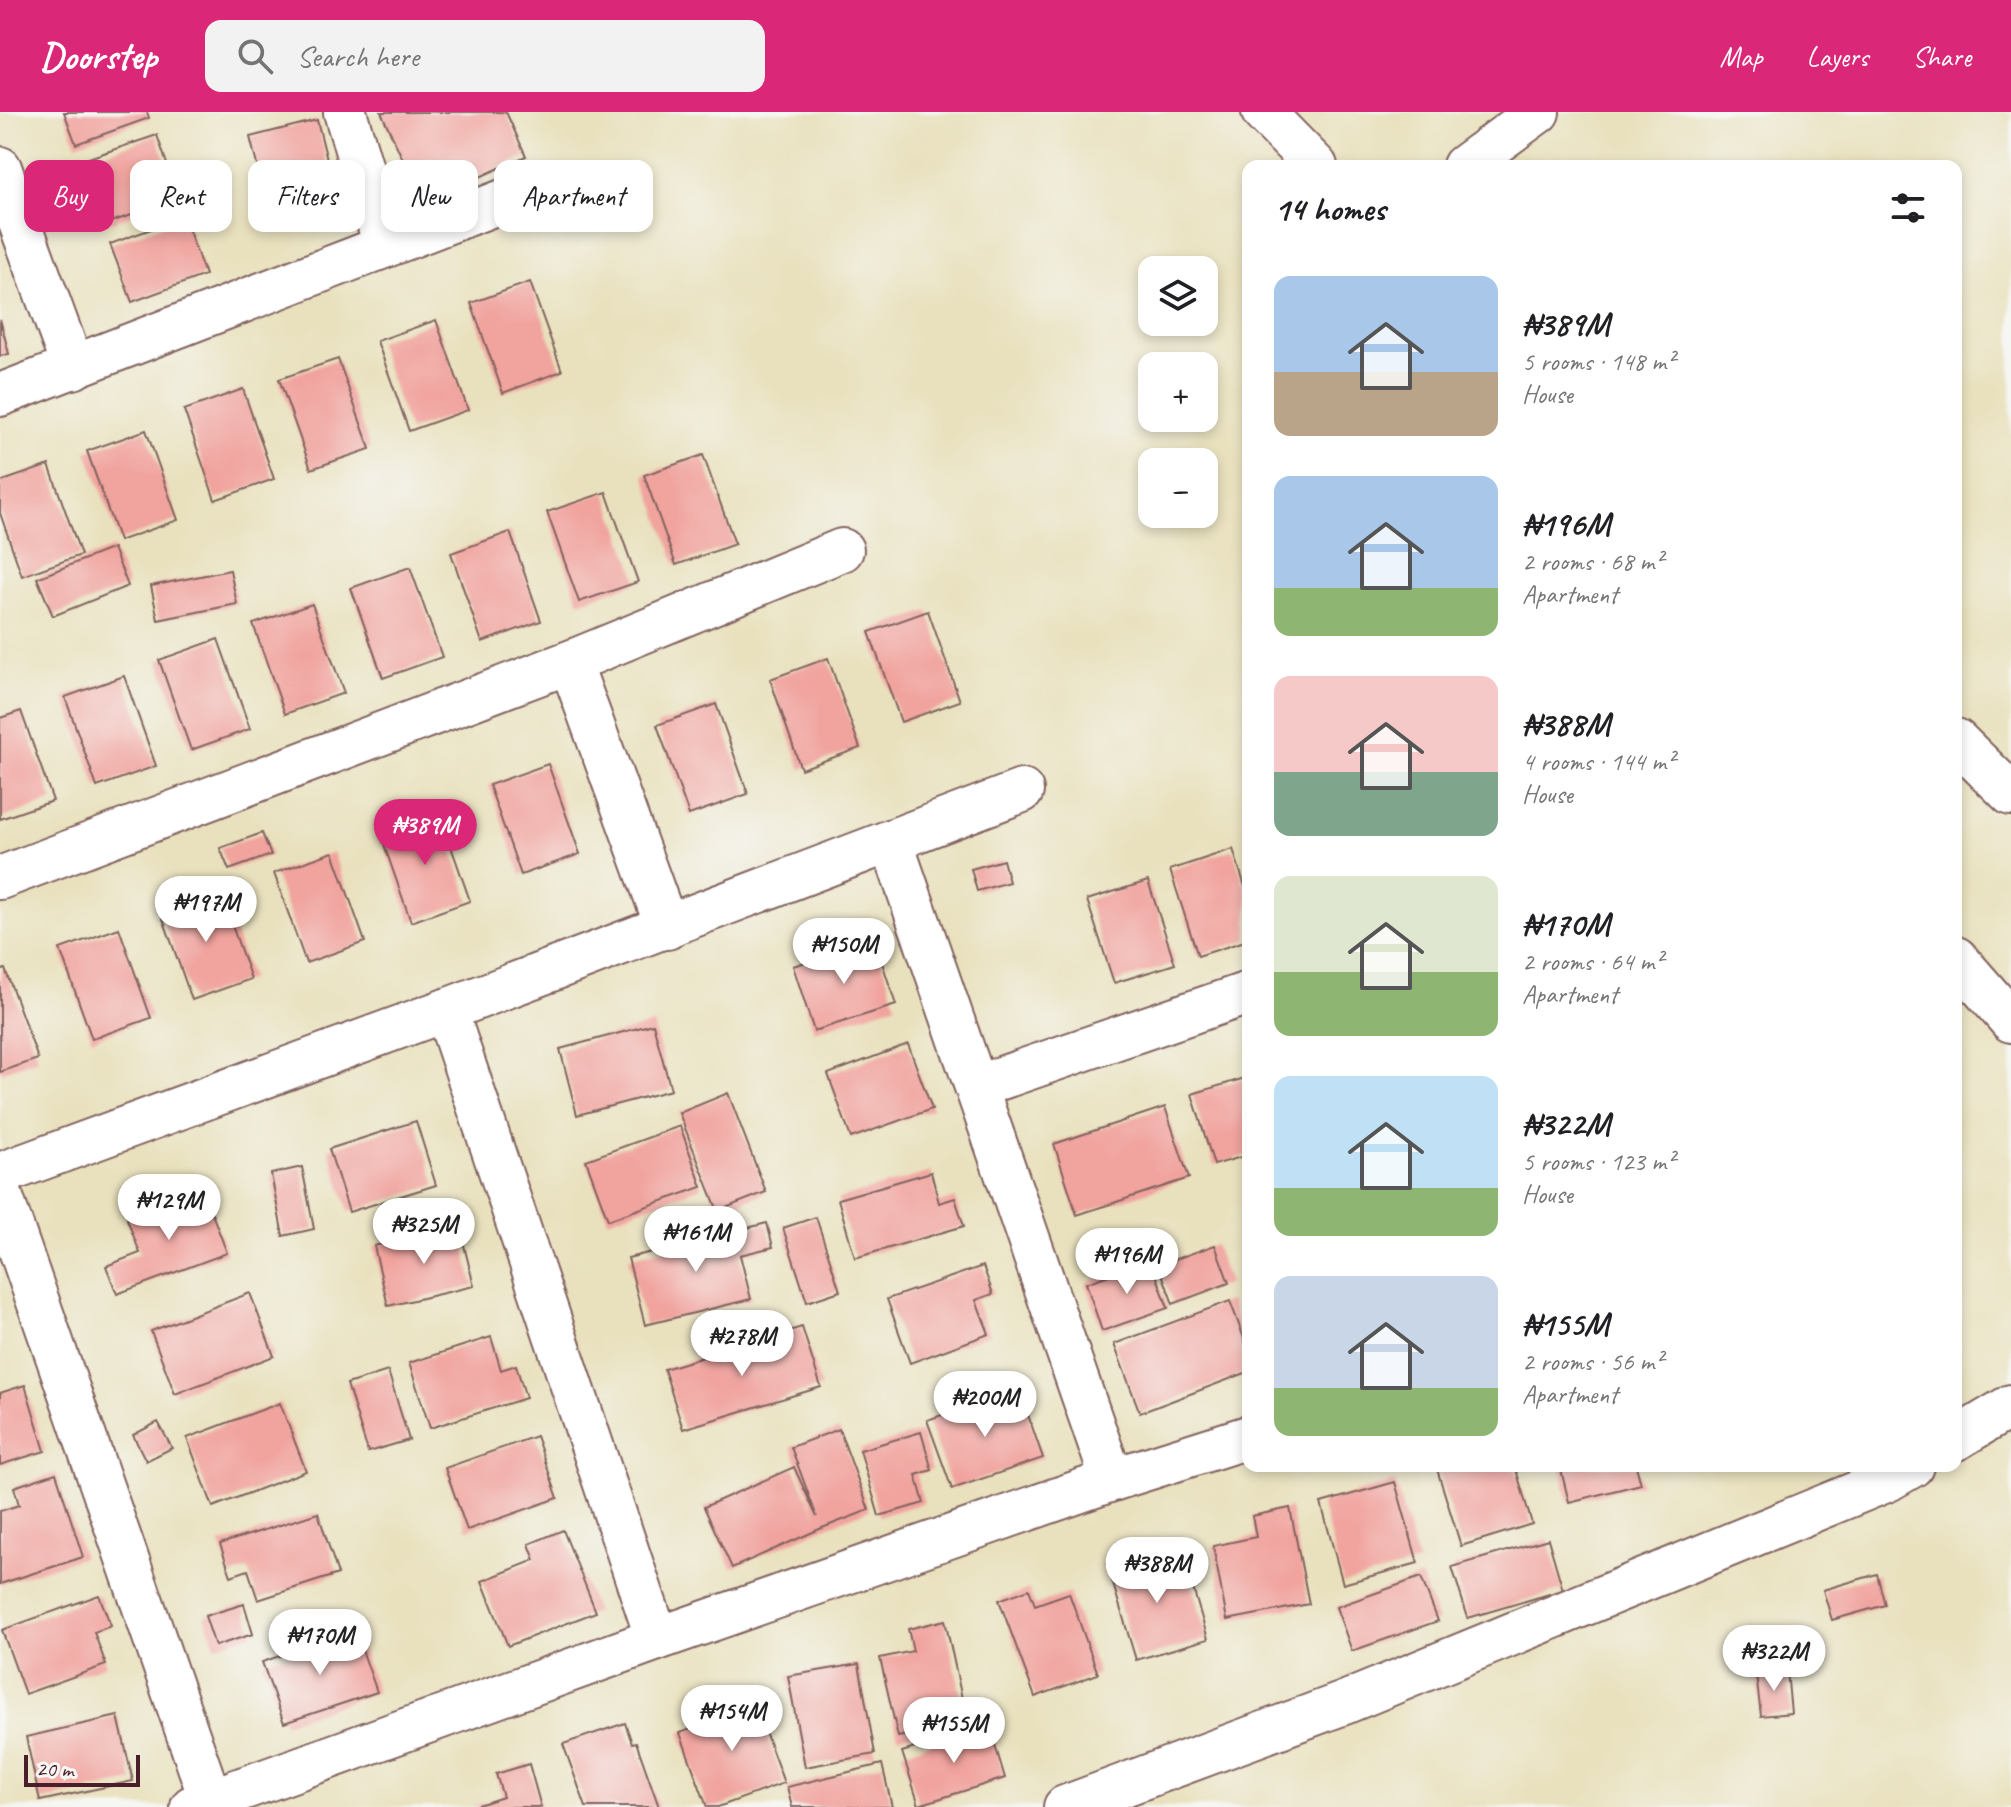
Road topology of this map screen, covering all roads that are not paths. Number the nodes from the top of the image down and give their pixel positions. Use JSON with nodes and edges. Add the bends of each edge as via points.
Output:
{"nodes":[{"id":1,"x":345,"y":112,"type":"edge"},
{"id":2,"x":1263,"y":112,"type":"edge"},
{"id":3,"x":1538,"y":112,"type":"edge"},
{"id":4,"x":1310,"y":160,"type":"edge"},
{"id":5,"x":1472,"y":160,"type":"edge"},
{"id":6,"x":0,"y":168,"type":"edge"},
{"id":7,"x":494,"y":204,"type":"edge"},
{"id":8,"x":385,"y":246,"type":"junction"},
{"id":9,"x":73,"y":368,"type":"junction"},
{"id":10,"x":0,"y":395,"type":"edge"},
{"id":11,"x":842,"y":550,"type":"dead end"},
{"id":12,"x":570,"y":662,"type":"junction"},
{"id":13,"x":1962,"y":746,"type":"edge"},
{"id":14,"x":1022,"y":791,"type":"dead end"},
{"id":15,"x":2011,"y":794,"type":"edge"},
{"id":16,"x":891,"y":841,"type":"junction"},
{"id":17,"x":0,"y":878,"type":"edge"},
{"id":18,"x":667,"y":928,"type":"junction"},
{"id":19,"x":1962,"y":965,"type":"edge"},
{"id":20,"x":1242,"y":995,"type":"edge"},
{"id":21,"x":446,"y":1010,"type":"junction"},
{"id":22,"x":2011,"y":1021,"type":"edge"},
{"id":23,"x":978,"y":1086,"type":"junction"},
{"id":24,"x":0,"y":1174,"type":"edge"},
{"id":25,"x":0,"y":1192,"type":"edge"},
{"id":26,"x":2011,"y":1406,"type":"edge"},
{"id":27,"x":1962,"y":1435,"type":"edge"},
{"id":28,"x":1242,"y":1439,"type":"edge"},
{"id":29,"x":1902,"y":1472,"type":"edge"},
{"id":30,"x":1112,"y":1480,"type":"junction"},
{"id":31,"x":657,"y":1639,"type":"junction"},
{"id":32,"x":202,"y":1804,"type":"edge"},
{"id":33,"x":1065,"y":1807,"type":"edge"}],
"edges":[{"from":1,"to":8,"type":"street"},
{"from":2,"to":4,"type":"street"},
{"from":3,"to":5,"type":"street"},
{"from":6,"to":9,"type":"street"},
{"from":7,"to":8,"type":"street"},
{"from":8,"to":9,"type":"street"},
{"from":9,"to":10,"type":"street"},
{"from":11,"to":12,"type":"street"},
{"from":12,"to":17,"type":"street"},
{"from":12,"to":18,"type":"street"},
{"from":13,"to":15,"type":"street"},
{"from":14,"to":16,"type":"street"},
{"from":16,"to":18,"type":"street"},
{"from":16,"to":23,"type":"street"},
{"from":18,"to":21,"type":"street"},
{"from":19,"to":22,"type":"street"},
{"from":20,"to":23,"type":"street"},
{"from":21,"to":24,"type":"street"},
{"from":21,"to":31,"type":"street"},
{"from":23,"to":30,"type":"street"},
{"from":25,"to":32,"type":"street"},
{"from":26,"to":27,"type":"street"},
{"from":28,"to":30,"type":"street"},
{"from":29,"to":33,"type":"street","via":[[1344,1703]]},
{"from":30,"to":31,"type":"street"},
{"from":31,"to":32,"type":"street"}]}
